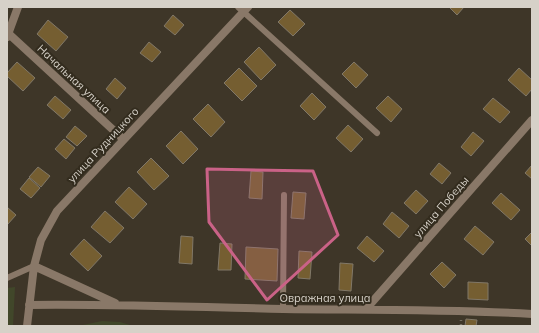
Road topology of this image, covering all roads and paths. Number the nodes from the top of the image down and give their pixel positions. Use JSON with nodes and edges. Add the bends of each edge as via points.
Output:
{"nodes":[{"id":1,"x":18,"y":7,"type":"edge"},
{"id":2,"x":243,"y":9,"type":"edge"},
{"id":3,"x":8,"y":35,"type":"edge"},
{"id":4,"x":532,"y":120,"type":"edge"},
{"id":5,"x":377,"y":133,"type":"dead end"},
{"id":6,"x":123,"y":139,"type":"junction"},
{"id":7,"x":284,"y":195,"type":"dead end"},
{"id":8,"x":34,"y":266,"type":"junction"},
{"id":9,"x":7,"y":278,"type":"edge"},
{"id":10,"x":117,"y":304,"type":"junction"},
{"id":11,"x":29,"y":305,"type":"junction"},
{"id":12,"x":283,"y":309,"type":"junction"},
{"id":13,"x":366,"y":309,"type":"junction"},
{"id":14,"x":532,"y":314,"type":"edge"},
{"id":15,"x":27,"y":326,"type":"edge"}],
"edges":[{"from":1,"to":3,"type":"street"},
{"from":2,"to":5,"type":"lane"},
{"from":2,"to":6,"type":"street","name":"улица Рудницкого"},
{"from":3,"to":6,"type":"street","name":"Начальная улица"},
{"from":4,"to":13,"type":"street","name":"улица Победы"},
{"from":6,"to":8,"type":"street","name":"улица Рудницкого","via":[[57,212],[41,240]]},
{"from":7,"to":12,"type":"lane"},
{"from":8,"to":9,"type":"lane"},
{"from":8,"to":10,"type":"street","name":"Овражная улица"},
{"from":8,"to":11,"type":"street","name":"улица Рудницкого"},
{"from":10,"to":11,"type":"street","name":"Овражная улица"},
{"from":10,"to":12,"type":"street","name":"Овражная улица"},
{"from":11,"to":15,"type":"street","name":"улица Рудницкого"},
{"from":12,"to":13,"type":"street","name":"Овражная улица"},
{"from":13,"to":14,"type":"street","name":"Овражная улица"}]}
